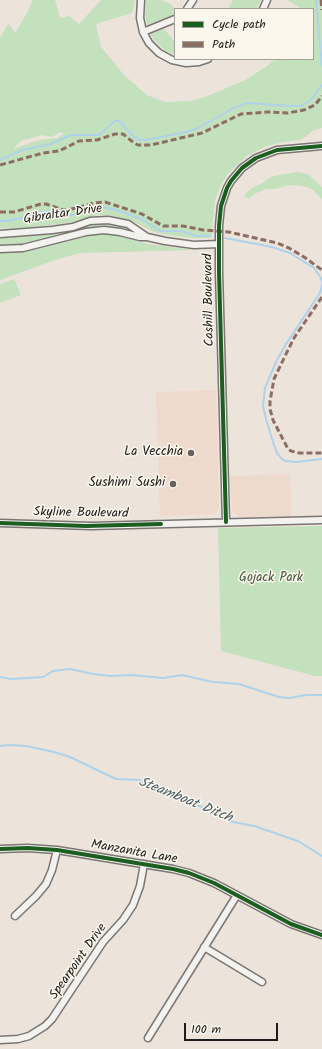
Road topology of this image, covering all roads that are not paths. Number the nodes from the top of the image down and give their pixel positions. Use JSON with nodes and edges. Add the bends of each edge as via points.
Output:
{"nodes":[{"id":1,"x":141,"y":0,"type":"edge"},
{"id":2,"x":174,"y":19,"type":"edge"},
{"id":3,"x":143,"y":32,"type":"junction"},
{"id":4,"x":204,"y":60,"type":"edge"},
{"id":5,"x":322,"y":146,"type":"edge"},
{"id":6,"x":0,"y":234,"type":"edge"},
{"id":7,"x":148,"y":237,"type":"junction"},
{"id":8,"x":219,"y":244,"type":"junction"},
{"id":9,"x":0,"y":249,"type":"edge"},
{"id":10,"x":322,"y":520,"type":"edge"},
{"id":11,"x":226,"y":522,"type":"junction"},
{"id":12,"x":0,"y":523,"type":"edge"},
{"id":13,"x":0,"y":849,"type":"edge"},
{"id":14,"x":57,"y":850,"type":"junction"},
{"id":15,"x":144,"y":864,"type":"junction"},
{"id":16,"x":237,"y":895,"type":"junction"},
{"id":17,"x":15,"y":916,"type":"dead end"},
{"id":18,"x":322,"y":936,"type":"edge"},
{"id":19,"x":204,"y":947,"type":"junction"},
{"id":20,"x":262,"y":982,"type":"dead end"},
{"id":21,"x":148,"y":1038,"type":"dead end"},
{"id":22,"x":0,"y":1040,"type":"edge"}],
"edges":[{"from":1,"to":3,"type":"street","via":[[140,18]]},
{"from":2,"to":3,"type":"street"},
{"from":3,"to":4,"type":"street","via":[[159,53],[172,60],[186,63]]},
{"from":5,"to":8,"type":"street","name":"Cashill Boulevard","via":[[271,152],[242,168],[231,181],[223,197]]},
{"from":6,"to":7,"type":"street","name":"Gibraltar Drive","via":[[52,230],[90,221],[108,220],[128,224]]},
{"from":7,"to":8,"type":"street","name":"Gibraltar Drive","via":[[183,244]]},
{"from":7,"to":9,"type":"street","name":"Gibraltar Drive","via":[[113,230],[95,230],[23,248]]},
{"from":8,"to":11,"type":"street","name":"Cashill Boulevard"},
{"from":10,"to":11,"type":"street","name":"Skyline Boulevard"},
{"from":11,"to":12,"type":"street","name":"Skyline Boulevard","via":[[86,526]]},
{"from":13,"to":14,"type":"street","name":"Manzanita Lane"},
{"from":14,"to":15,"type":"street","name":"Manzanita Lane"},
{"from":14,"to":17,"type":"street","via":[[46,884]]},
{"from":15,"to":16,"type":"street","name":"Manzanita Lane","via":[[189,873]]},
{"from":15,"to":22,"type":"street","name":"Spearpoint Drive","via":[[133,905],[103,942],[52,1019],[28,1036]]},
{"from":16,"to":18,"type":"street","name":"Manzanita Lane","via":[[291,924]]},
{"from":16,"to":19,"type":"street"},
{"from":19,"to":20,"type":"street"},
{"from":19,"to":21,"type":"street"}]}
